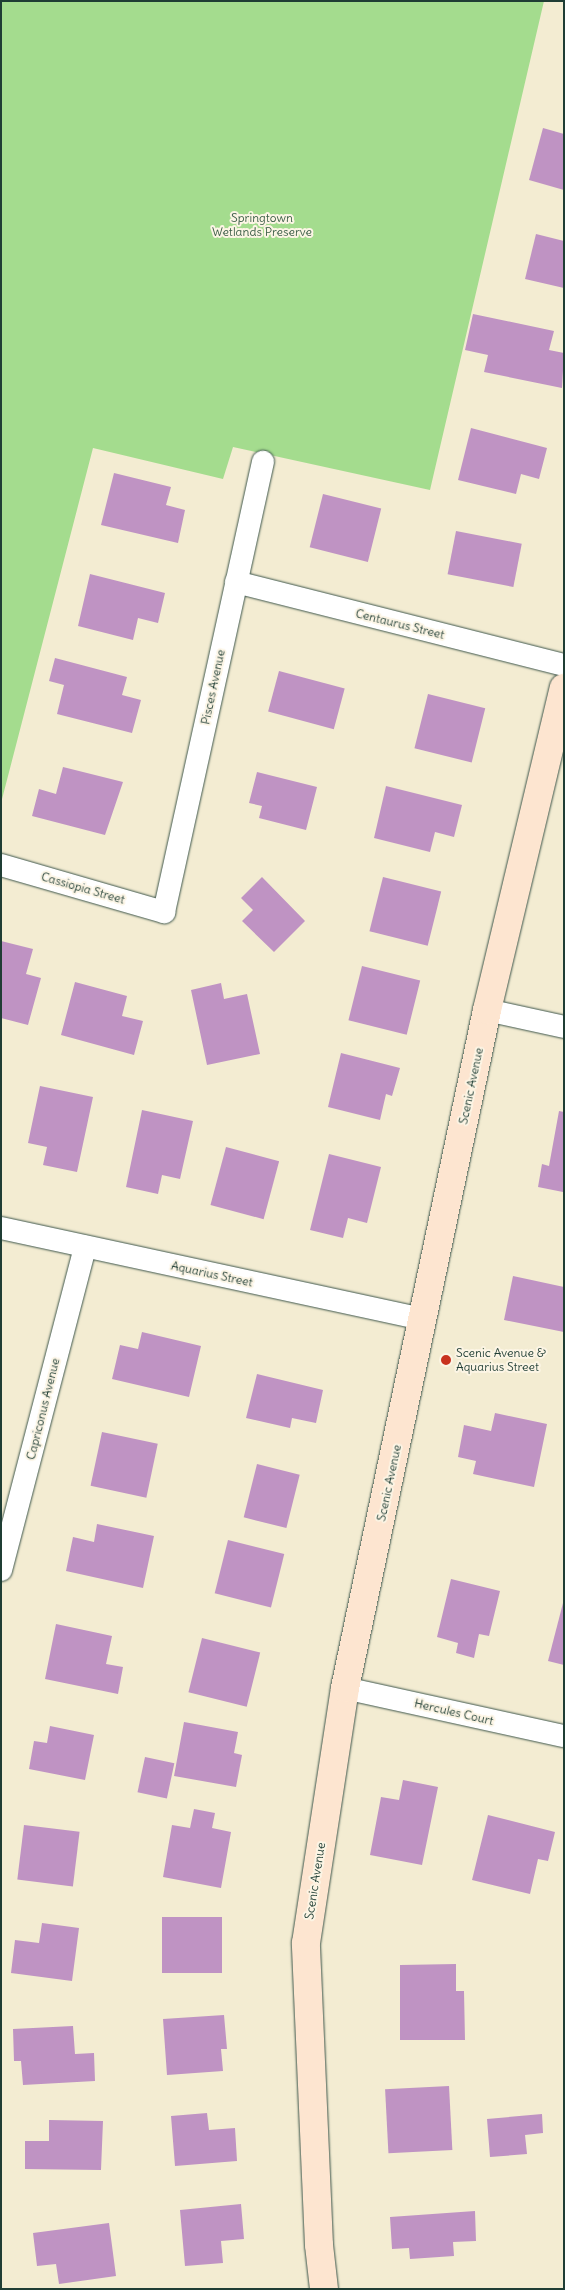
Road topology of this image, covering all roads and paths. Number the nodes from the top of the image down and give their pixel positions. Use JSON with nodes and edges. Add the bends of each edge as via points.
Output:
{"nodes":[{"id":1,"x":262,"y":462,"type":"dead end"},
{"id":2,"x":236,"y":582,"type":"junction"},
{"id":3,"x":564,"y":665,"type":"edge"},
{"id":4,"x":564,"y":688,"type":"edge"},
{"id":5,"x":1,"y":865,"type":"edge"},
{"id":6,"x":164,"y":912,"type":"joint"},
{"id":7,"x":487,"y":1010,"type":"junction"},
{"id":8,"x":564,"y":1027,"type":"edge"},
{"id":9,"x":1,"y":1228,"type":"edge"},
{"id":10,"x":84,"y":1247,"type":"junction"},
{"id":11,"x":424,"y":1319,"type":"junction"},
{"id":12,"x":1,"y":1570,"type":"edge"},
{"id":13,"x":345,"y":1688,"type":"junction"},
{"id":14,"x":564,"y":1736,"type":"edge"},
{"id":15,"x":324,"y":2289,"type":"edge"}],
"edges":[{"from":1,"to":2,"type":"street","name":"Pisces Avenue"},
{"from":2,"to":3,"type":"street","name":"Centaurus Street"},
{"from":2,"to":6,"type":"street","name":"Pisces Avenue"},
{"from":4,"to":7,"type":"street","name":"Scenic Avenue"},
{"from":5,"to":6,"type":"street","name":"Cassiopia Street"},
{"from":7,"to":8,"type":"street"},
{"from":7,"to":11,"type":"street","name":"Scenic Avenue"},
{"from":9,"to":10,"type":"street","name":"Aquarius Street"},
{"from":10,"to":11,"type":"street","name":"Aquarius Street"},
{"from":10,"to":12,"type":"street","name":"Capriconus Avenue"},
{"from":11,"to":13,"type":"street","name":"Scenic Avenue"},
{"from":13,"to":14,"type":"street","name":"Hercules Court"},
{"from":13,"to":15,"type":"street","name":"Scenic Avenue","via":[[306,1943],[319,2245]]}]}
